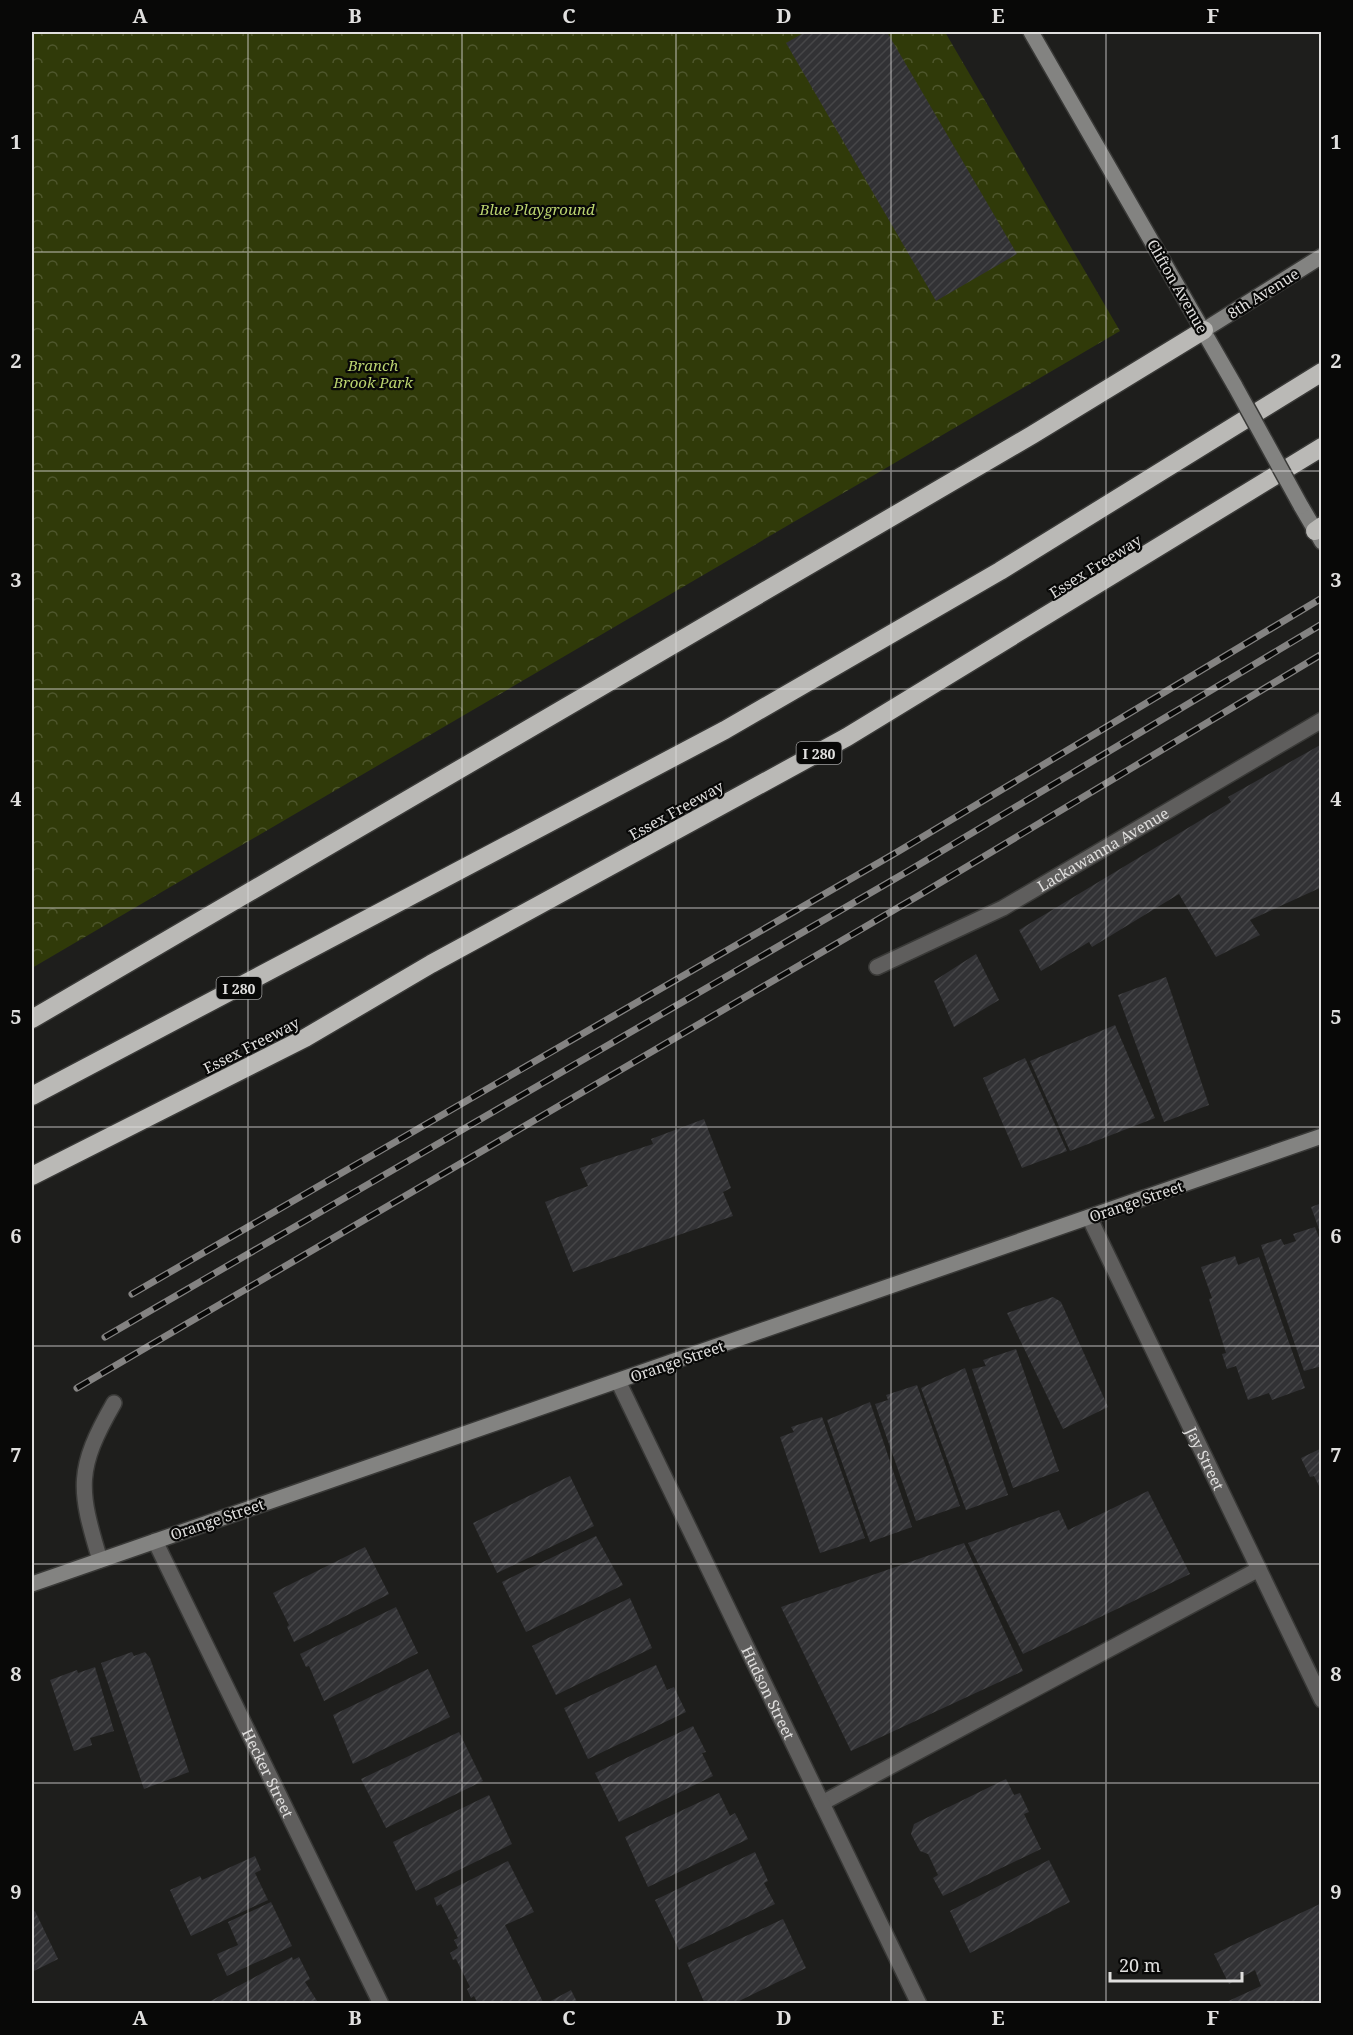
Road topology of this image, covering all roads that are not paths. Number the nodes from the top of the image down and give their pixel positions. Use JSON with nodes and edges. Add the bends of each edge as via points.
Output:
{"nodes":[{"id":1,"x":1031,"y":32,"type":"edge"},
{"id":2,"x":1322,"y":256,"type":"edge"},
{"id":3,"x":1204,"y":330,"type":"junction"},
{"id":4,"x":1322,"y":372,"type":"edge"},
{"id":5,"x":1322,"y":447,"type":"edge"},
{"id":6,"x":1319,"y":533,"type":"edge"},
{"id":7,"x":1322,"y":720,"type":"edge"},
{"id":8,"x":877,"y":967,"type":"dead end"},
{"id":9,"x":32,"y":1019,"type":"edge"},
{"id":10,"x":32,"y":1096,"type":"edge"},
{"id":11,"x":1322,"y":1136,"type":"edge"},
{"id":12,"x":32,"y":1176,"type":"edge"},
{"id":13,"x":1089,"y":1217,"type":"junction"},
{"id":14,"x":618,"y":1381,"type":"junction"},
{"id":15,"x":114,"y":1403,"type":"dead end"},
{"id":16,"x":156,"y":1541,"type":"junction"},
{"id":17,"x":100,"y":1560,"type":"junction"},
{"id":18,"x":1260,"y":1569,"type":"junction"},
{"id":19,"x":32,"y":1584,"type":"edge"},
{"id":20,"x":1322,"y":1700,"type":"edge"},
{"id":21,"x":822,"y":1803,"type":"junction"},
{"id":22,"x":381,"y":2004,"type":"edge"},
{"id":23,"x":919,"y":2004,"type":"edge"}],
"edges":[{"from":1,"to":3,"type":"main road","name":"Clifton Avenue"},
{"from":2,"to":3,"type":"main road","name":"8th Avenue"},
{"from":3,"to":6,"type":"main road","name":"Clifton Avenue","bridge":true},
{"from":3,"to":9,"type":"highway","via":[[1032,435]]},
{"from":4,"to":10,"type":"highway","number":"I 280","via":[[1000,571],[735,725]]},
{"from":5,"to":12,"type":"highway","name":"Essex Freeway","number":"I 280","via":[[847,737],[431,964],[305,1038]]},
{"from":7,"to":8,"type":"street","name":"Lackawanna Avenue","via":[[1003,908]]},
{"from":11,"to":13,"type":"main road","name":"Orange Street"},
{"from":13,"to":14,"type":"main road","name":"Orange Street"},
{"from":13,"to":18,"type":"street","name":"Jay Street"},
{"from":14,"to":16,"type":"main road","name":"Orange Street"},
{"from":14,"to":21,"type":"street","name":"Hudson Street"},
{"from":15,"to":17,"type":"street","via":[[98,1430],[84,1469],[84,1509]]},
{"from":16,"to":17,"type":"main road","name":"Orange Street"},
{"from":16,"to":22,"type":"street","name":"Hecker Street"},
{"from":17,"to":19,"type":"main road","name":"Orange Street"},
{"from":18,"to":20,"type":"street","name":"Jay Street"},
{"from":18,"to":21,"type":"street"},
{"from":21,"to":23,"type":"street","name":"Hudson Street"}]}
